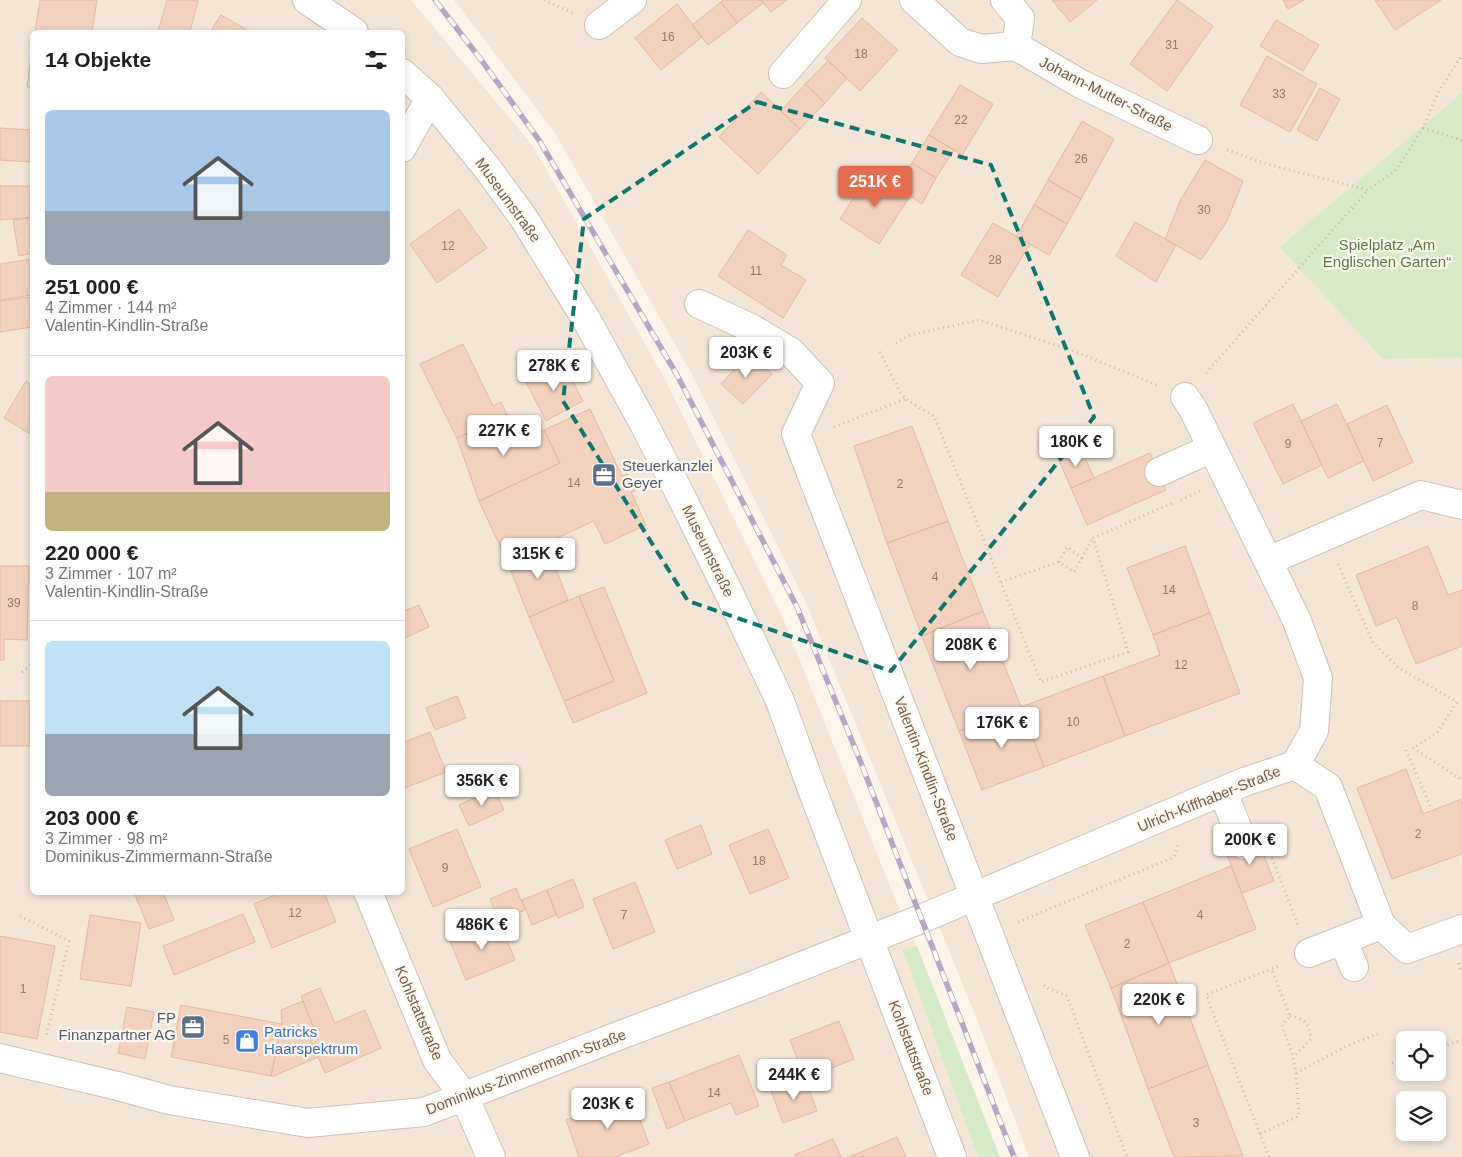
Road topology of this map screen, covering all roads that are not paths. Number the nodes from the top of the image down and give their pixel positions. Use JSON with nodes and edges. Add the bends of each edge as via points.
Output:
{"nodes":[{"id":1,"x":307,"y":0,"type":"edge"},
{"id":2,"x":632,"y":0,"type":"edge"},
{"id":3,"x":847,"y":0,"type":"edge"},
{"id":4,"x":914,"y":0,"type":"edge"},
{"id":5,"x":1005,"y":0,"type":"edge"},
{"id":6,"x":599,"y":25,"type":"dead end"},
{"id":7,"x":351,"y":30,"type":"edge"},
{"id":8,"x":1016,"y":46,"type":"junction"},
{"id":9,"x":783,"y":74,"type":"dead end"},
{"id":10,"x":405,"y":76,"type":"edge"},
{"id":11,"x":430,"y":98,"type":"junction"},
{"id":12,"x":1198,"y":140,"type":"road end"},
{"id":13,"x":405,"y":143,"type":"edge"},
{"id":14,"x":700,"y":304,"type":"dead end"},
{"id":15,"x":1185,"y":396,"type":"road end"},
{"id":16,"x":1212,"y":448,"type":"junction"},
{"id":17,"x":1159,"y":472,"type":"dead end"},
{"id":18,"x":1462,"y":505,"type":"edge"},
{"id":19,"x":1268,"y":561,"type":"junction"},
{"id":20,"x":1295,"y":765,"type":"junction"},
{"id":21,"x":1223,"y":792,"type":"junction"},
{"id":22,"x":1244,"y":845,"type":"dead end"},
{"id":23,"x":369,"y":895,"type":"edge"},
{"id":24,"x":975,"y":896,"type":"junction"},
{"id":25,"x":1381,"y":924,"type":"junction"},
{"id":26,"x":1462,"y":929,"type":"edge"},
{"id":27,"x":869,"y":939,"type":"junction"},
{"id":28,"x":1344,"y":940,"type":"junction"},
{"id":29,"x":1309,"y":953,"type":"road end"},
{"id":30,"x":1354,"y":967,"type":"dead end"},
{"id":31,"x":0,"y":1058,"type":"edge"},
{"id":32,"x":464,"y":1096,"type":"junction"},
{"id":33,"x":491,"y":1157,"type":"edge"},
{"id":34,"x":952,"y":1157,"type":"edge"},
{"id":35,"x":1075,"y":1157,"type":"edge"}],
"edges":[{"from":1,"to":7,"type":"street"},
{"from":2,"to":6,"type":"street"},
{"from":3,"to":9,"type":"street"},
{"from":4,"to":8,"type":"street","via":[[960,42],[981,49]]},
{"from":5,"to":8,"type":"street","via":[[1020,18]]},
{"from":8,"to":12,"type":"street","name":"Johann-Mutter-Straße","via":[[1081,84]]},
{"from":10,"to":11,"type":"street","name":"Museumstraße"},
{"from":11,"to":13,"type":"street"},
{"from":11,"to":27,"type":"street","name":"Museumstraße","via":[[523,217],[586,319],[644,424],[780,701]]},
{"from":14,"to":24,"type":"street","name":"Valentin-Kindlin-Straße","via":[[751,328],[791,352],[820,383],[796,434]]},
{"from":15,"to":16,"type":"street"},
{"from":16,"to":17,"type":"street"},
{"from":16,"to":19,"type":"street"},
{"from":18,"to":19,"type":"street","via":[[1421,495]]},
{"from":19,"to":20,"type":"street","via":[[1297,621],[1318,678],[1314,731]]},
{"from":20,"to":21,"type":"street","name":"Ulrich-Kiffhaber-Straße"},
{"from":20,"to":25,"type":"street","name":"Ulrich-Kiffhaber-Straße","via":[[1328,786]]},
{"from":21,"to":22,"type":"street"},
{"from":21,"to":24,"type":"street","name":"Ulrich-Kiffhaber-Straße"},
{"from":23,"to":32,"type":"street","name":"Kohlstattstraße","via":[[437,1060]]},
{"from":24,"to":27,"type":"street","name":"Dominikus-Zimmermann-Straße"},
{"from":24,"to":35,"type":"street","name":"Valentin-Kindlin-Straße"},
{"from":25,"to":26,"type":"street","name":"Ulrich-Kiffhaber-Straße","via":[[1407,949]]},
{"from":25,"to":28,"type":"street"},
{"from":27,"to":32,"type":"street","name":"Dominikus-Zimmermann-Straße"},
{"from":27,"to":34,"type":"street","name":"Kohlstattstraße"},
{"from":28,"to":29,"type":"street"},
{"from":28,"to":30,"type":"street"},
{"from":31,"to":32,"type":"street","name":"Dominikus-Zimmermann-Straße","via":[[169,1100],[308,1123],[424,1112]]},
{"from":32,"to":33,"type":"street","name":"Kohlstattstraße"}]}
